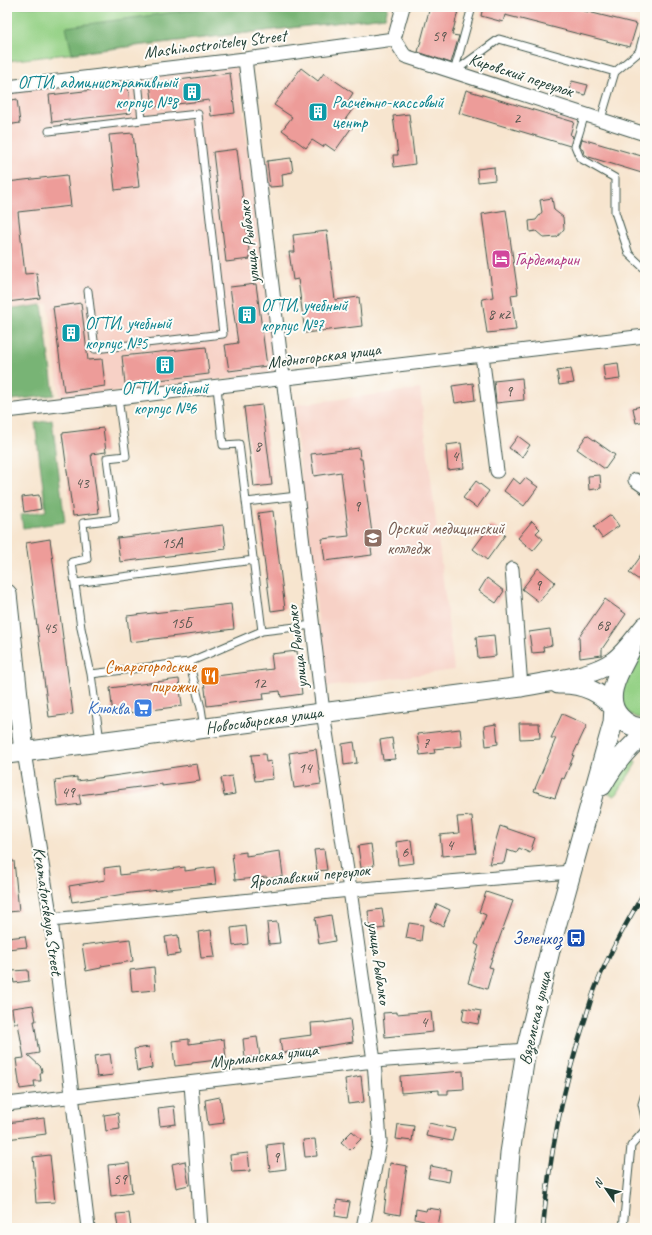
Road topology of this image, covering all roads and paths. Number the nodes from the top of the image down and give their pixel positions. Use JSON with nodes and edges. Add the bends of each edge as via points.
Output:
{"nodes":[{"id":1,"x":403,"y":7,"type":"edge"},
{"id":2,"x":472,"y":7,"type":"edge"},
{"id":3,"x":645,"y":30,"type":"edge"},
{"id":4,"x":394,"y":40,"type":"junction"},
{"id":5,"x":244,"y":59,"type":"junction"},
{"id":6,"x":137,"y":71,"type":"junction"},
{"id":7,"x":454,"y":72,"type":"junction"},
{"id":8,"x":615,"y":72,"type":"junction"},
{"id":9,"x":7,"y":87,"type":"edge"},
{"id":10,"x":585,"y":114,"type":"junction"},
{"id":11,"x":601,"y":119,"type":"junction"},
{"id":12,"x":142,"y":120,"type":"junction"},
{"id":13,"x":49,"y":131,"type":"dead end"},
{"id":14,"x":645,"y":134,"type":"edge"},
{"id":15,"x":645,"y":270,"type":"edge"},
{"id":16,"x":88,"y":291,"type":"dead end"},
{"id":17,"x":645,"y":336,"type":"edge"},
{"id":18,"x":482,"y":355,"type":"junction"},
{"id":19,"x":283,"y":379,"type":"junction"},
{"id":20,"x":216,"y":387,"type":"junction"},
{"id":21,"x":118,"y":398,"type":"junction"},
{"id":22,"x":7,"y":411,"type":"edge"},
{"id":23,"x":497,"y":471,"type":"dead end"},
{"id":24,"x":297,"y":496,"type":"junction"},
{"id":25,"x":246,"y":502,"type":"junction"},
{"id":26,"x":254,"y":560,"type":"junction"},
{"id":27,"x":512,"y":569,"type":"dead end"},
{"id":28,"x":75,"y":582,"type":"junction"},
{"id":29,"x":7,"y":594,"type":"edge"},
{"id":30,"x":313,"y":625,"type":"junction"},
{"id":31,"x":643,"y":629,"type":"edge"},
{"id":32,"x":262,"y":631,"type":"junction"},
{"id":33,"x":189,"y":662,"type":"junction"},
{"id":34,"x":91,"y":674,"type":"junction"},
{"id":35,"x":521,"y":686,"type":"junction"},
{"id":36,"x":614,"y":708,"type":"junction"},
{"id":37,"x":323,"y":712,"type":"junction"},
{"id":38,"x":204,"y":728,"type":"junction"},
{"id":39,"x":645,"y":728,"type":"edge"},
{"id":40,"x":645,"y":734,"type":"edge"},
{"id":41,"x":100,"y":742,"type":"junction"},
{"id":42,"x":16,"y":753,"type":"edge"},
{"id":43,"x":588,"y":812,"type":"junction"},
{"id":44,"x":571,"y":872,"type":"junction"},
{"id":45,"x":350,"y":890,"type":"junction"},
{"id":46,"x":51,"y":920,"type":"junction"},
{"id":47,"x":526,"y":1050,"type":"junction"},
{"id":48,"x":374,"y":1061,"type":"junction"},
{"id":49,"x":191,"y":1083,"type":"junction"},
{"id":50,"x":645,"y":1094,"type":"edge"},
{"id":51,"x":73,"y":1097,"type":"junction"},
{"id":52,"x":7,"y":1104,"type":"edge"},
{"id":53,"x":645,"y":1118,"type":"edge"},
{"id":54,"x":645,"y":1130,"type":"edge"},
{"id":55,"x":88,"y":1228,"type":"edge"},
{"id":56,"x":201,"y":1228,"type":"edge"},
{"id":57,"x":363,"y":1228,"type":"edge"},
{"id":58,"x":504,"y":1228,"type":"edge"},
{"id":59,"x":623,"y":1228,"type":"edge"}],
"edges":[{"from":1,"to":4,"type":"street"},
{"from":2,"to":7,"type":"lane"},
{"from":3,"to":8,"type":"lane","via":[[639,52]]},
{"from":4,"to":5,"type":"street","name":"Mashinostroiteley Street"},
{"from":4,"to":7,"type":"street","name":"Кировский переулок","via":[[404,56]]},
{"from":5,"to":6,"type":"street","name":"Mashinostroiteley Street"},
{"from":5,"to":19,"type":"street","name":"улица Рыбалко"},
{"from":6,"to":9,"type":"street","name":"Mashinostroiteley Street"},
{"from":6,"to":12,"type":"lane"},
{"from":7,"to":8,"type":"lane","via":[[499,39]]},
{"from":7,"to":10,"type":"street","name":"Кировский переулок"},
{"from":8,"to":11,"type":"lane"},
{"from":10,"to":11,"type":"street","name":"Кировский переулок"},
{"from":10,"to":15,"type":"lane","via":[[575,146],[580,158],[615,178],[615,212],[630,254]]},
{"from":11,"to":14,"type":"street","name":"Кировский переулок"},
{"from":12,"to":13,"type":"lane"},
{"from":12,"to":16,"type":"lane","via":[[198,114],[223,334],[95,349]]},
{"from":17,"to":18,"type":"street","name":"Медногорская улица"},
{"from":18,"to":19,"type":"street","name":"Медногорская улица"},
{"from":18,"to":23,"type":"street"},
{"from":19,"to":20,"type":"street","name":"Медногорская улица"},
{"from":19,"to":24,"type":"street","name":"улица Рыбалко"},
{"from":20,"to":21,"type":"street","name":"Медногорская улица"},
{"from":20,"to":25,"type":"lane","via":[[223,445],[239,444]]},
{"from":21,"to":22,"type":"street","name":"Медногорская улица"},
{"from":21,"to":28,"type":"lane","via":[[126,456],[107,458],[115,518],[83,523],[87,559],[72,562]]},
{"from":24,"to":25,"type":"lane"},
{"from":24,"to":30,"type":"street","name":"улица Рыбалко"},
{"from":25,"to":26,"type":"lane"},
{"from":26,"to":28,"type":"lane"},
{"from":26,"to":32,"type":"lane"},
{"from":27,"to":35,"type":"street"},
{"from":28,"to":34,"type":"lane"},
{"from":29,"to":42,"type":"main road","name":"Kramatorskaya Street"},
{"from":30,"to":32,"type":"lane"},
{"from":30,"to":37,"type":"street","name":"улица Рыбалко"},
{"from":31,"to":35,"type":"main road","via":[[615,660],[600,669]]},
{"from":31,"to":36,"type":"main road","via":[[614,686]]},
{"from":32,"to":33,"type":"lane"},
{"from":33,"to":34,"type":"lane"},
{"from":33,"to":38,"type":"lane","via":[[202,708]]},
{"from":34,"to":41,"type":"lane"},
{"from":35,"to":36,"type":"main road","via":[[578,686],[603,696]]},
{"from":35,"to":37,"type":"main road","name":"Новосибирская улица"},
{"from":36,"to":39,"type":"main road","via":[[620,718],[628,724]]},
{"from":36,"to":43,"type":"main road","via":[[613,723]]},
{"from":37,"to":38,"type":"main road","name":"Новосибирская улица"},
{"from":37,"to":45,"type":"street","name":"улица Рыбалко"},
{"from":38,"to":41,"type":"main road","name":"Новосибирская улица"},
{"from":40,"to":43,"type":"main road","via":[[617,762]]},
{"from":41,"to":42,"type":"main road","name":"Новосибирская улица"},
{"from":42,"to":46,"type":"street","name":"Kramatorskaya Street"},
{"from":43,"to":44,"type":"main road","name":"Вяземская улица"},
{"from":44,"to":45,"type":"street","name":"Ярославский переулок"},
{"from":44,"to":47,"type":"main road","name":"Вяземская улица"},
{"from":45,"to":46,"type":"street","name":"Ярославский переулок"},
{"from":45,"to":48,"type":"street","name":"улица Рыбалко"},
{"from":46,"to":51,"type":"street","name":"Kramatorskaya Street"},
{"from":47,"to":48,"type":"street","name":"Мурманская улица"},
{"from":47,"to":58,"type":"main road","name":"Вяземская улица","via":[[510,1153]]},
{"from":48,"to":49,"type":"street","name":"Мурманская улица"},
{"from":48,"to":57,"type":"street","name":"улица Рыбалко","via":[[380,1141]]},
{"from":49,"to":51,"type":"street","name":"Мурманская улица"},
{"from":49,"to":56,"type":"street"},
{"from":50,"to":53,"type":"lane","via":[[642,1104]]},
{"from":51,"to":52,"type":"street","name":"Мурманская улица"},
{"from":51,"to":55,"type":"street","name":"Kramatorskaya Street"},
{"from":54,"to":59,"type":"lane","via":[[631,1146]]}]}
